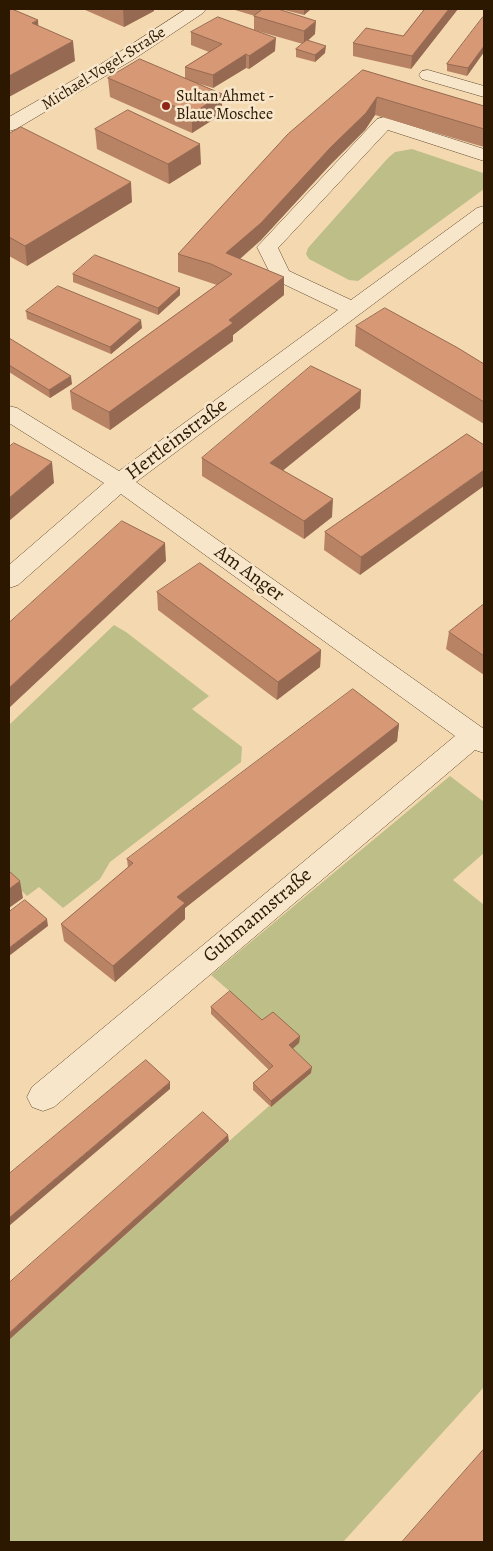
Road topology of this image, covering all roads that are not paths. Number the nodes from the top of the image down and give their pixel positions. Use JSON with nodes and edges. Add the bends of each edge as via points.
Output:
{"nodes":[{"id":1,"x":196,"y":9,"type":"edge"},
{"id":2,"x":428,"y":74,"type":"dead end"},
{"id":3,"x":484,"y":92,"type":"edge"},
{"id":4,"x":9,"y":125,"type":"edge"},
{"id":5,"x":484,"y":155,"type":"edge"},
{"id":6,"x":484,"y":212,"type":"edge"},
{"id":7,"x":353,"y":309,"type":"junction"},
{"id":8,"x":9,"y":413,"type":"edge"},
{"id":9,"x":120,"y":482,"type":"junction"},
{"id":10,"x":9,"y":579,"type":"edge"},
{"id":11,"x":479,"y":740,"type":"edge"},
{"id":12,"x":43,"y":1097,"type":"dead end"}],
"edges":[{"from":1,"to":4,"type":"street","name":"Michael-Vogel-Straße","via":[[110,68]]},
{"from":2,"to":3,"type":"street"},
{"from":5,"to":7,"type":"street","via":[[384,124],[267,247],[280,275]]},
{"from":6,"to":7,"type":"street","name":"Hertleinstraße"},
{"from":7,"to":9,"type":"street","name":"Hertleinstraße"},
{"from":8,"to":9,"type":"street","name":"Am Anger"},
{"from":9,"to":10,"type":"street","name":"Hertleinstraße"},
{"from":9,"to":11,"type":"street","name":"Am Anger"},
{"from":11,"to":12,"type":"street","name":"Guhmannstraße"}]}
